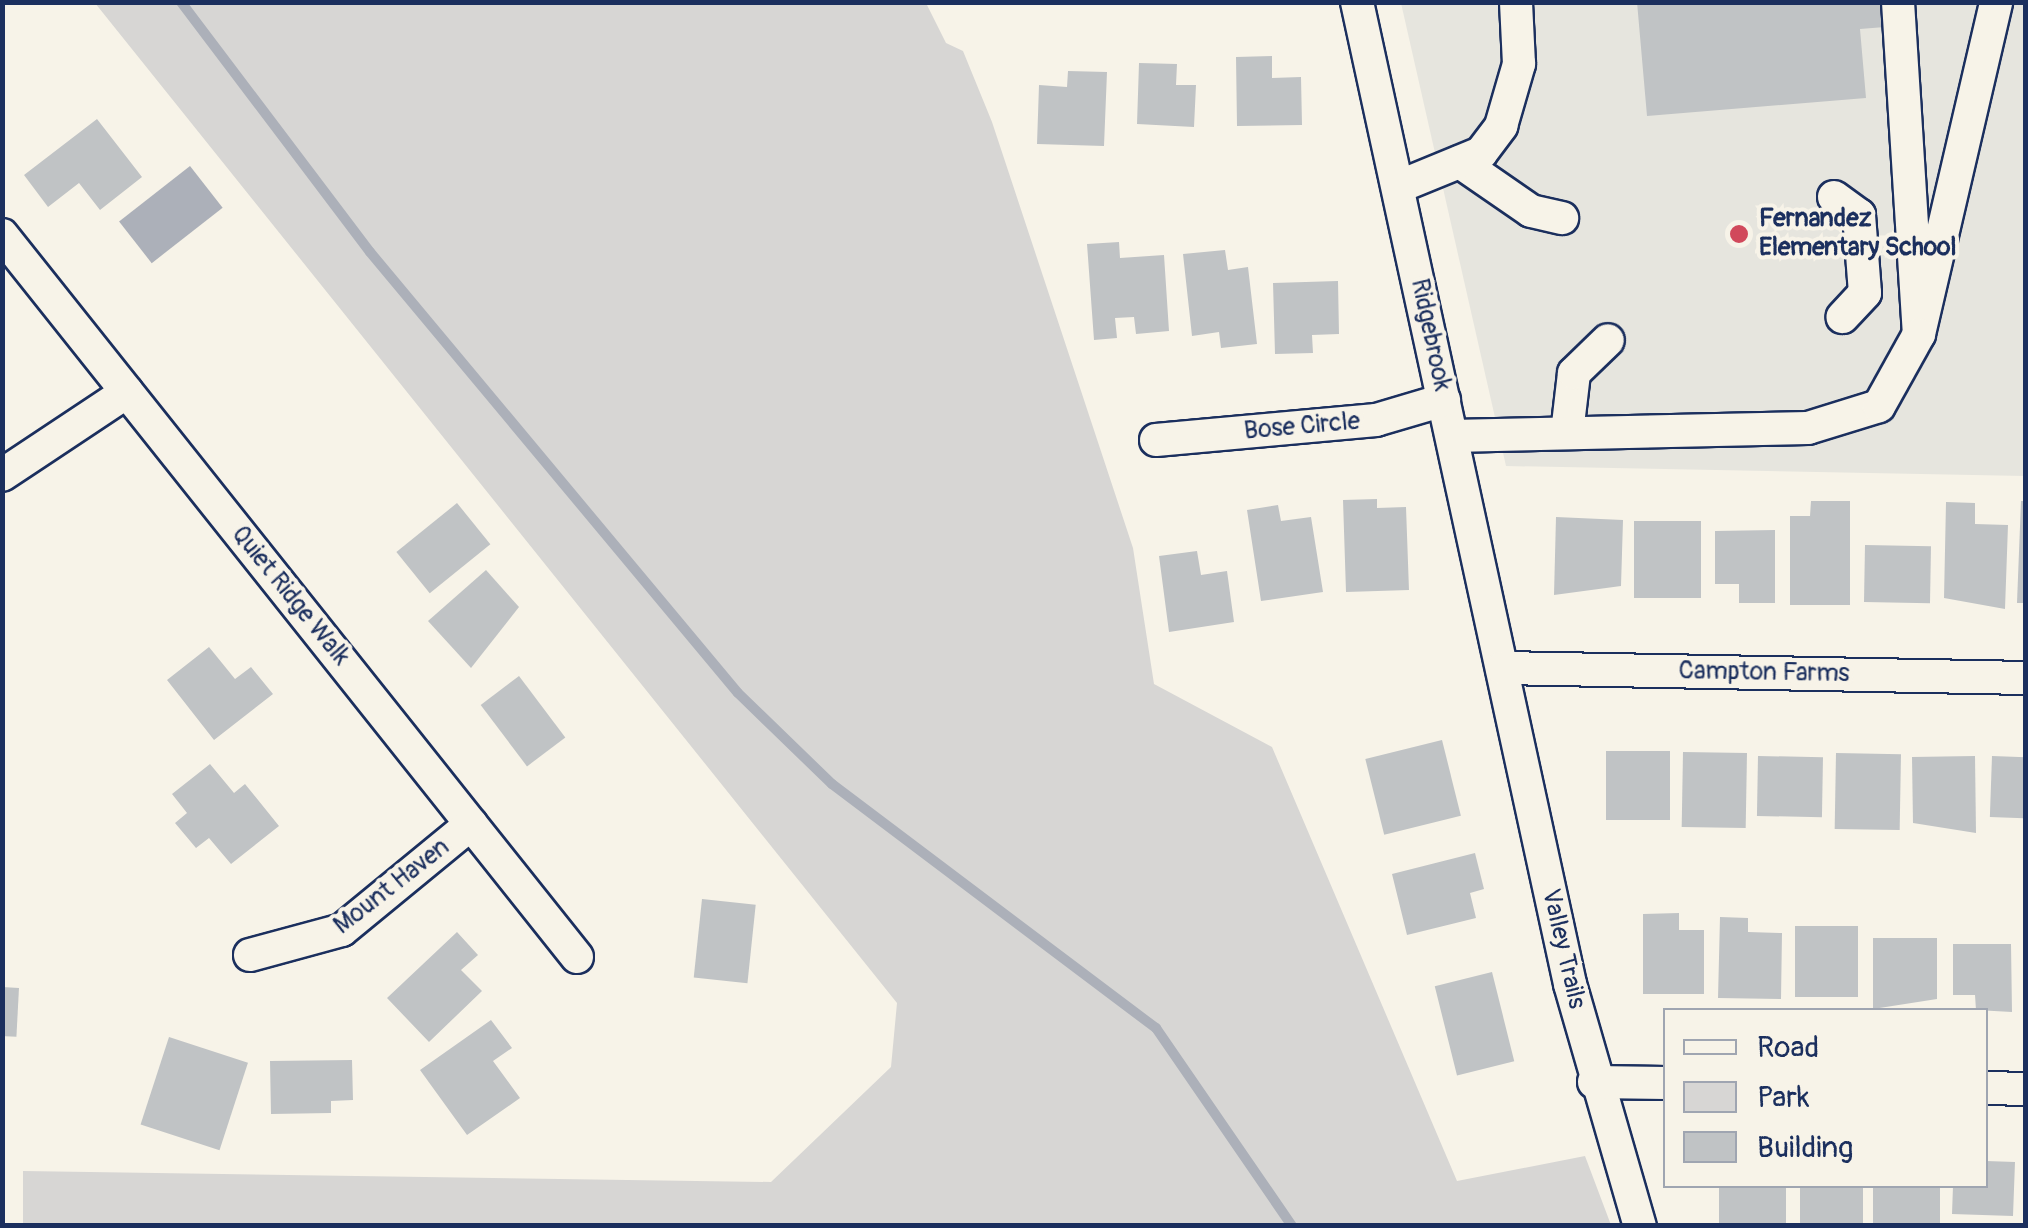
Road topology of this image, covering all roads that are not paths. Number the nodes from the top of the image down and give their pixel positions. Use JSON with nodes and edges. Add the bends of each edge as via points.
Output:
{"nodes":[{"id":1,"x":1358,"y":2,"type":"edge"},
{"id":2,"x":1898,"y":2,"type":"edge"},
{"id":3,"x":1996,"y":2,"type":"edge"},
{"id":4,"x":1510,"y":4,"type":"edge"},
{"id":5,"x":1460,"y":162,"type":"junction"},
{"id":6,"x":1398,"y":186,"type":"junction"},
{"id":7,"x":1834,"y":197,"type":"dead end"},
{"id":8,"x":1562,"y":218,"type":"dead end"},
{"id":9,"x":2,"y":236,"type":"edge"},
{"id":10,"x":1842,"y":317,"type":"dead end"},
{"id":11,"x":1919,"y":334,"type":"junction"},
{"id":12,"x":1608,"y":340,"type":"dead end"},
{"id":13,"x":126,"y":392,"type":"junction"},
{"id":14,"x":1444,"y":400,"type":"junction"},
{"id":15,"x":1568,"y":433,"type":"junction"},
{"id":16,"x":1452,"y":436,"type":"junction"},
{"id":17,"x":1156,"y":440,"type":"dead end"},
{"id":18,"x":2,"y":475,"type":"edge"},
{"id":19,"x":1502,"y":668,"type":"junction"},
{"id":20,"x":2026,"y":678,"type":"edge"},
{"id":21,"x":471,"y":824,"type":"junction"},
{"id":22,"x":250,"y":955,"type":"dead end"},
{"id":23,"x":577,"y":957,"type":"dead end"},
{"id":24,"x":1594,"y":1082,"type":"junction"},
{"id":25,"x":1663,"y":1083,"type":"edge"},
{"id":26,"x":1988,"y":1088,"type":"edge"},
{"id":27,"x":2026,"y":1089,"type":"edge"},
{"id":28,"x":1640,"y":1226,"type":"edge"}],
"edges":[{"from":1,"to":6,"type":"street","name":"Ridgebrook"},
{"from":2,"to":11,"type":"street"},
{"from":3,"to":11,"type":"street"},
{"from":4,"to":5,"type":"street","via":[[1519,64],[1501,126],[1481,153]]},
{"from":5,"to":6,"type":"street"},
{"from":5,"to":8,"type":"street","via":[[1531,211]]},
{"from":6,"to":14,"type":"street","name":"Ridgebrook"},
{"from":7,"to":10,"type":"street","via":[[1859,215],[1865,293]]},
{"from":9,"to":13,"type":"street","name":"Quiet Ridge Walk"},
{"from":11,"to":15,"type":"street","via":[[1879,406],[1844,420]]},
{"from":12,"to":15,"type":"street","via":[[1574,373]]},
{"from":13,"to":18,"type":"street"},
{"from":13,"to":21,"type":"street","name":"Quiet Ridge Walk"},
{"from":14,"to":16,"type":"street","name":"Ridgebrook"},
{"from":14,"to":17,"type":"street","name":"Bose Circle","via":[[1356,423]]},
{"from":15,"to":16,"type":"street"},
{"from":16,"to":19,"type":"street","name":"Ridgebrook"},
{"from":19,"to":20,"type":"street","name":"Campton Farms"},
{"from":19,"to":24,"type":"street","name":"Valley Trails"},
{"from":21,"to":22,"type":"street","name":"Mount Haven","via":[[342,930]]},
{"from":21,"to":23,"type":"street","name":"Quiet Ridge Walk"},
{"from":24,"to":25,"type":"street"},
{"from":24,"to":28,"type":"street","name":"Valley Trails"},
{"from":26,"to":27,"type":"street"}]}
